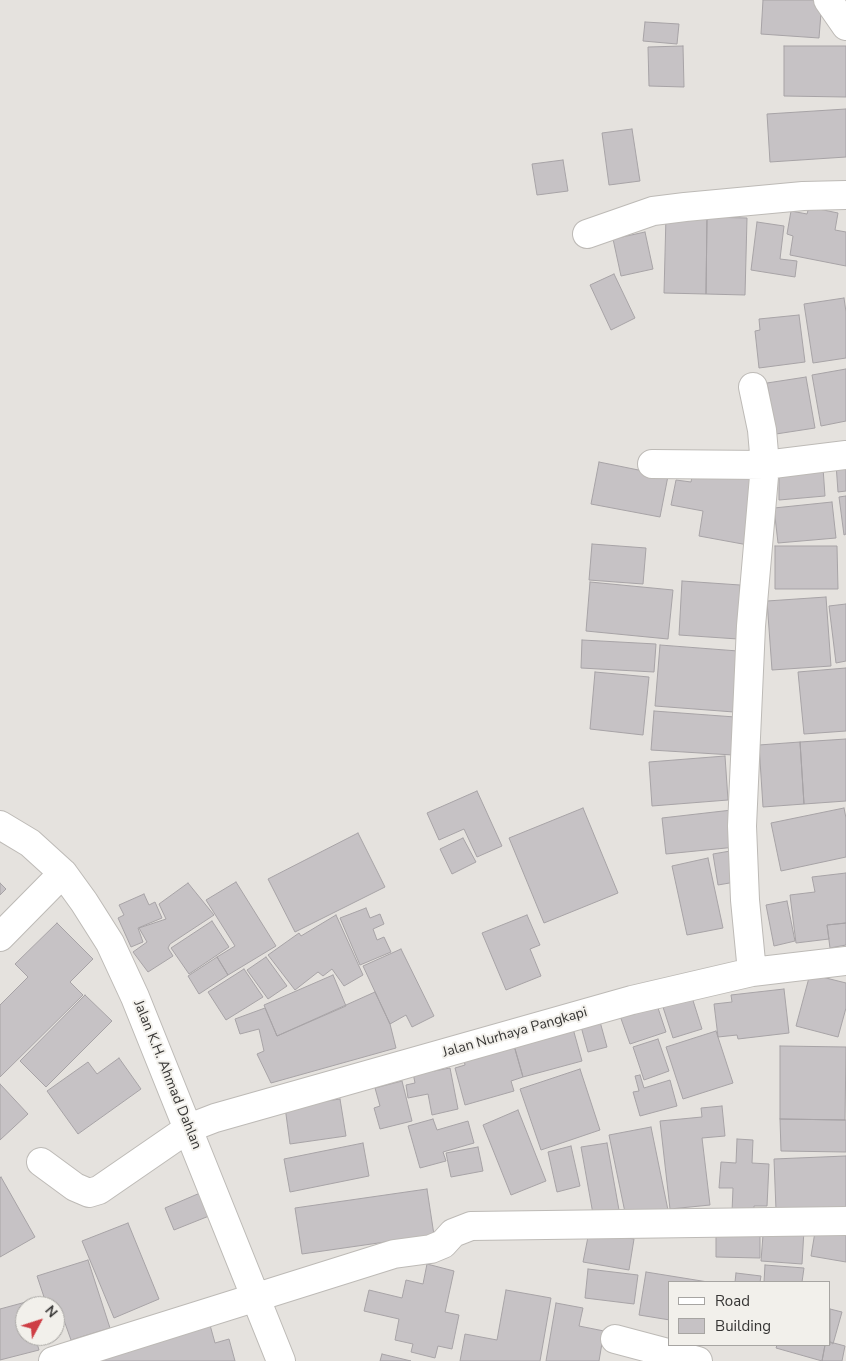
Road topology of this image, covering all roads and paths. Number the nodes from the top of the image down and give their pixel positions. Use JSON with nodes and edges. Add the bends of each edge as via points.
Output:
{"nodes":[{"id":1,"x":828,"y":0,"type":"edge"},
{"id":2,"x":846,"y":26,"type":"edge"},
{"id":3,"x":846,"y":195,"type":"edge"},
{"id":4,"x":587,"y":234,"type":"dead end"},
{"id":5,"x":753,"y":386,"type":"dead end"},
{"id":6,"x":846,"y":455,"type":"edge"},
{"id":7,"x":652,"y":464,"type":"dead end"},
{"id":8,"x":765,"y":466,"type":"junction"},
{"id":9,"x":0,"y":825,"type":"edge"},
{"id":10,"x":63,"y":873,"type":"junction"},
{"id":11,"x":0,"y":936,"type":"edge"},
{"id":12,"x":846,"y":961,"type":"edge"},
{"id":13,"x":752,"y":972,"type":"junction"},
{"id":14,"x":189,"y":1128,"type":"junction"},
{"id":15,"x":41,"y":1162,"type":"dead end"},
{"id":16,"x":846,"y":1221,"type":"edge"},
{"id":17,"x":256,"y":1296,"type":"junction"},
{"id":18,"x":615,"y":1340,"type":"dead end"},
{"id":19,"x":54,"y":1361,"type":"edge"},
{"id":20,"x":281,"y":1361,"type":"edge"},
{"id":21,"x":698,"y":1361,"type":"edge"}],
"edges":[{"from":1,"to":2,"type":"street"},
{"from":3,"to":4,"type":"street","via":[[803,196],[653,211]]},
{"from":5,"to":8,"type":"street"},
{"from":6,"to":8,"type":"street"},
{"from":7,"to":8,"type":"street"},
{"from":8,"to":13,"type":"street","via":[[751,626],[742,826],[744,900]]},
{"from":9,"to":10,"type":"street","name":"Jalan K.H. Ahmad Dahlan","via":[[30,843]]},
{"from":10,"to":11,"type":"street"},
{"from":10,"to":14,"type":"street","name":"Jalan K.H. Ahmad Dahlan","via":[[110,943],[136,996]]},
{"from":12,"to":13,"type":"street","name":"Jalan Nurhaya Pangkapi"},
{"from":13,"to":14,"type":"street","name":"Jalan Nurhaya Pangkapi","via":[[632,1000]]},
{"from":14,"to":15,"type":"street","name":"Jalan Nurhaya Pangkapi","via":[[99,1190],[89,1193],[75,1187]]},
{"from":14,"to":17,"type":"street","name":"Jalan K.H. Ahmad Dahlan"},
{"from":16,"to":17,"type":"street","via":[[471,1226],[453,1232],[443,1244],[431,1249],[394,1254]]},
{"from":17,"to":19,"type":"street"},
{"from":17,"to":20,"type":"street","name":"Jalan K.H. Ahmad Dahlan"},
{"from":18,"to":21,"type":"street"}]}
